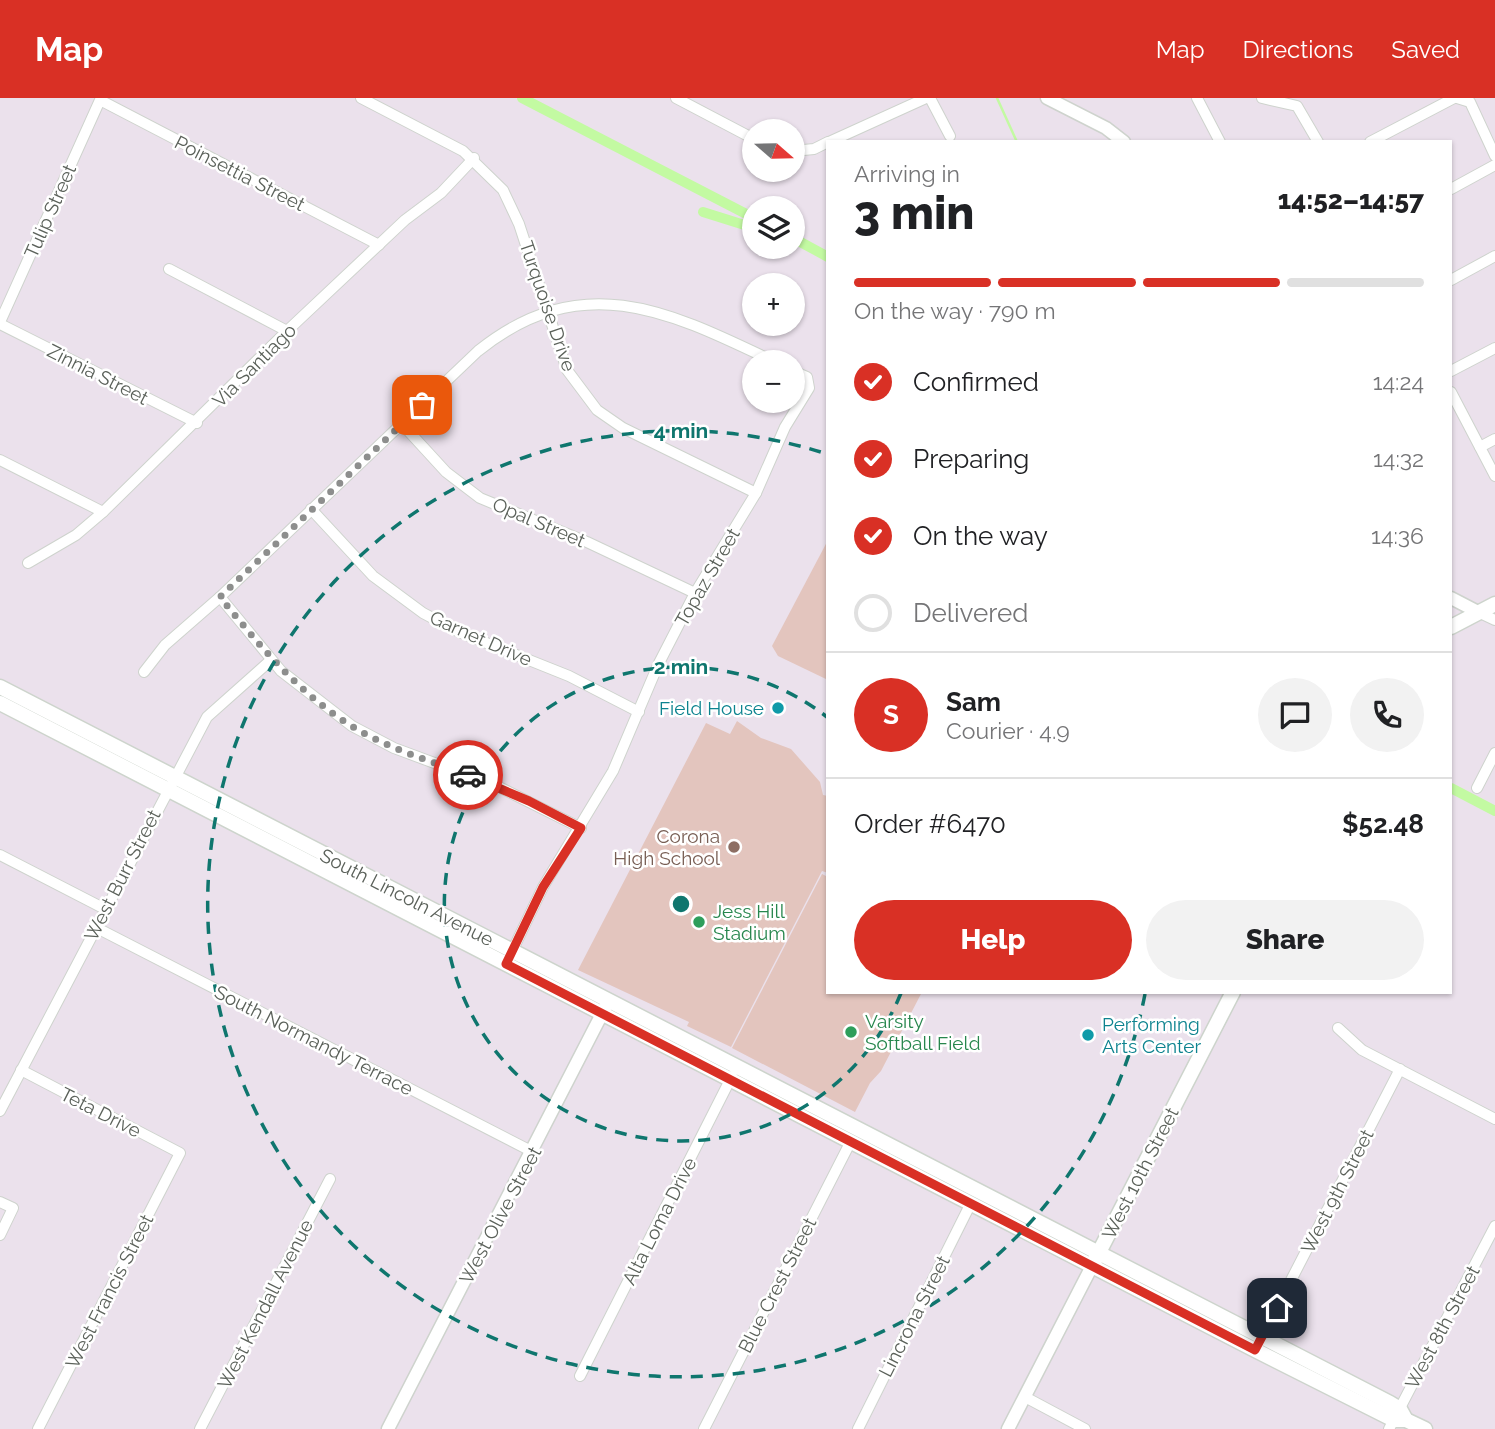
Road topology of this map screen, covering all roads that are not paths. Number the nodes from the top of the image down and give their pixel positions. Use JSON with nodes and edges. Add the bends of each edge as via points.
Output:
{"nodes":[{"id":1,"x":360,"y":98,"type":"edge"},
{"id":2,"x":676,"y":98,"type":"edge"},
{"id":3,"x":928,"y":98,"type":"edge"},
{"id":4,"x":1047,"y":98,"type":"edge"},
{"id":5,"x":1197,"y":98,"type":"edge"},
{"id":6,"x":1262,"y":98,"type":"edge"},
{"id":7,"x":1455,"y":98,"type":"edge"},
{"id":8,"x":100,"y":100,"type":"joint"},
{"id":9,"x":742,"y":133,"type":"edge"},
{"id":10,"x":950,"y":136,"type":"dead end"},
{"id":11,"x":833,"y":140,"type":"edge"},
{"id":12,"x":1122,"y":140,"type":"edge"},
{"id":13,"x":1219,"y":140,"type":"edge"},
{"id":14,"x":1317,"y":140,"type":"edge"},
{"id":15,"x":1374,"y":140,"type":"edge"},
{"id":16,"x":826,"y":143,"type":"edge"},
{"id":17,"x":805,"y":150,"type":"edge"},
{"id":18,"x":1495,"y":156,"type":"edge"},
{"id":19,"x":474,"y":158,"type":"junction"},
{"id":20,"x":1495,"y":165,"type":"edge"},
{"id":21,"x":1452,"y":188,"type":"edge"},
{"id":22,"x":379,"y":245,"type":"junction"},
{"id":23,"x":1495,"y":256,"type":"edge"},
{"id":24,"x":169,"y":269,"type":"dead end"},
{"id":25,"x":1452,"y":279,"type":"edge"},
{"id":26,"x":547,"y":312,"type":"junction"},
{"id":27,"x":0,"y":323,"type":"edge"},
{"id":28,"x":287,"y":331,"type":"junction"},
{"id":29,"x":1495,"y":348,"type":"edge"},
{"id":30,"x":749,"y":350,"type":"edge"},
{"id":31,"x":1452,"y":370,"type":"edge"},
{"id":32,"x":805,"y":376,"type":"edge"},
{"id":33,"x":1452,"y":393,"type":"edge"},
{"id":34,"x":805,"y":394,"type":"edge"},
{"id":35,"x":794,"y":413,"type":"edge"},
{"id":36,"x":197,"y":423,"type":"junction"},
{"id":37,"x":402,"y":424,"type":"junction"},
{"id":38,"x":1495,"y":439,"type":"edge"},
{"id":39,"x":1480,"y":447,"type":"junction"},
{"id":40,"x":0,"y":460,"type":"edge"},
{"id":41,"x":1495,"y":476,"type":"edge"},
{"id":42,"x":756,"y":493,"type":"junction"},
{"id":43,"x":311,"y":509,"type":"junction"},
{"id":44,"x":103,"y":512,"type":"junction"},
{"id":45,"x":28,"y":563,"type":"dead end"},
{"id":46,"x":695,"y":593,"type":"junction"},
{"id":47,"x":220,"y":597,"type":"junction"},
{"id":48,"x":1452,"y":599,"type":"edge"},
{"id":49,"x":1495,"y":604,"type":"edge"},
{"id":50,"x":1478,"y":612,"type":"junction"},
{"id":51,"x":1495,"y":620,"type":"edge"},
{"id":52,"x":1452,"y":626,"type":"edge"},
{"id":53,"x":271,"y":660,"type":"junction"},
{"id":54,"x":144,"y":672,"type":"dead end"},
{"id":55,"x":0,"y":687,"type":"edge"},
{"id":56,"x":0,"y":703,"type":"edge"},
{"id":57,"x":639,"y":712,"type":"junction"},
{"id":58,"x":1495,"y":753,"type":"edge"},
{"id":59,"x":171,"y":783,"type":"junction"},
{"id":60,"x":1476,"y":788,"type":"dead end"},
{"id":61,"x":581,"y":828,"type":"junction"},
{"id":62,"x":1,"y":857,"type":"edge"},
{"id":63,"x":105,"y":909,"type":"junction"},
{"id":64,"x":95,"y":928,"type":"junction"},
{"id":65,"x":509,"y":957,"type":"junction"},
{"id":66,"x":1232,"y":994,"type":"edge"},
{"id":67,"x":606,"y":1007,"type":"junction"},
{"id":68,"x":1339,"y":1028,"type":"dead end"},
{"id":69,"x":1400,"y":1069,"type":"junction"},
{"id":70,"x":21,"y":1070,"type":"junction"},
{"id":71,"x":734,"y":1073,"type":"junction"},
{"id":72,"x":0,"y":1111,"type":"edge"},
{"id":73,"x":1495,"y":1119,"type":"edge"},
{"id":74,"x":851,"y":1141,"type":"junction"},
{"id":75,"x":533,"y":1152,"type":"junction"},
{"id":76,"x":180,"y":1153,"type":"joint"},
{"id":77,"x":330,"y":1179,"type":"dead end"},
{"id":78,"x":0,"y":1202,"type":"edge"},
{"id":79,"x":971,"y":1203,"type":"junction"},
{"id":80,"x":1495,"y":1226,"type":"edge"},
{"id":81,"x":0,"y":1234,"type":"edge"},
{"id":82,"x":1095,"y":1261,"type":"junction"},
{"id":83,"x":1259,"y":1344,"type":"junction"},
{"id":84,"x":580,"y":1376,"type":"dead end"},
{"id":85,"x":1024,"y":1398,"type":"junction"},
{"id":86,"x":1397,"y":1419,"type":"edge"},
{"id":87,"x":38,"y":1429,"type":"edge"},
{"id":88,"x":200,"y":1429,"type":"edge"},
{"id":89,"x":388,"y":1429,"type":"edge"},
{"id":90,"x":704,"y":1429,"type":"edge"},
{"id":91,"x":858,"y":1429,"type":"edge"},
{"id":92,"x":1008,"y":1429,"type":"edge"},
{"id":93,"x":1085,"y":1429,"type":"edge"},
{"id":94,"x":1425,"y":1429,"type":"edge"}],
"edges":[{"from":1,"to":19,"type":"street","name":"Turquoise Drive"},
{"from":2,"to":9,"type":"street"},
{"from":3,"to":10,"type":"street"},
{"from":3,"to":11,"type":"street"},
{"from":4,"to":12,"type":"street"},
{"from":5,"to":13,"type":"street"},
{"from":6,"to":14,"type":"street","via":[[1297,106]]},
{"from":7,"to":15,"type":"street"},
{"from":7,"to":18,"type":"street","via":[[1470,102]]},
{"from":8,"to":22,"type":"street","name":"Poinsettia Street"},
{"from":8,"to":27,"type":"street","name":"Tulip Street"},
{"from":16,"to":17,"type":"street"},
{"from":19,"to":22,"type":"street","name":"Via Santiago","via":[[441,194]]},
{"from":19,"to":26,"type":"street","name":"Turquoise Drive","via":[[503,190],[519,224]]},
{"from":20,"to":21,"type":"street"},
{"from":22,"to":28,"type":"street","name":"Via Santiago"},
{"from":23,"to":25,"type":"street"},
{"from":24,"to":28,"type":"street"},
{"from":26,"to":30,"type":"street","via":[[600,303],[648,309]]},
{"from":26,"to":37,"type":"street","via":[[494,338]]},
{"from":26,"to":42,"type":"street","name":"Turquoise Drive","via":[[568,370],[597,410],[623,428]]},
{"from":27,"to":36,"type":"street","name":"Zinnia Street"},
{"from":28,"to":36,"type":"street","name":"Via Santiago"},
{"from":29,"to":31,"type":"street"},
{"from":32,"to":34,"type":"street","name":"Topaz Street","via":[[809,388]]},
{"from":33,"to":39,"type":"street"},
{"from":35,"to":42,"type":"street","name":"Topaz Street"},
{"from":36,"to":44,"type":"street","name":"Via Santiago"},
{"from":37,"to":43,"type":"street"},
{"from":37,"to":46,"type":"street","name":"Opal Street","via":[[446,472],[480,498]]},
{"from":38,"to":39,"type":"street"},
{"from":39,"to":41,"type":"street"},
{"from":40,"to":44,"type":"street"},
{"from":42,"to":46,"type":"street","name":"Topaz Street"},
{"from":43,"to":47,"type":"street"},
{"from":43,"to":57,"type":"street","name":"Garnet Drive","via":[[365,568],[423,613],[458,632],[569,676]]},
{"from":44,"to":45,"type":"street","name":"Via Santiago","via":[[76,535]]},
{"from":46,"to":57,"type":"street","name":"Topaz Street"},
{"from":47,"to":53,"type":"street"},
{"from":47,"to":54,"type":"street","via":[[164,645]]},
{"from":48,"to":50,"type":"street"},
{"from":49,"to":50,"type":"main road"},
{"from":50,"to":51,"type":"street"},
{"from":50,"to":52,"type":"main road"},
{"from":53,"to":59,"type":"street","name":"West Burr Street","via":[[207,717]]},
{"from":53,"to":61,"type":"street","via":[[314,700],[371,737],[499,787]]},
{"from":55,"to":59,"type":"main road","name":"South Lincoln Avenue"},
{"from":56,"to":59,"type":"main road","name":"South Lincoln Avenue"},
{"from":57,"to":61,"type":"street","name":"Topaz Street"},
{"from":58,"to":60,"type":"street"},
{"from":59,"to":63,"type":"street","name":"West Burr Street"},
{"from":59,"to":65,"type":"main road","name":"South Lincoln Avenue"},
{"from":61,"to":65,"type":"street","name":"Topaz Street","via":[[543,887]]},
{"from":62,"to":63,"type":"street"},
{"from":63,"to":64,"type":"street","name":"West Burr Street"},
{"from":64,"to":70,"type":"street","name":"West Burr Street"},
{"from":64,"to":75,"type":"street","name":"South Normandy Terrace"},
{"from":65,"to":67,"type":"main road","name":"South Lincoln Avenue"},
{"from":66,"to":82,"type":"main road","name":"West 10th Street"},
{"from":67,"to":71,"type":"main road","name":"South Lincoln Avenue"},
{"from":67,"to":75,"type":"street","name":"West Olive Street"},
{"from":68,"to":69,"type":"street","via":[[1362,1050]]},
{"from":69,"to":73,"type":"street"},
{"from":69,"to":83,"type":"street","name":"West 9th Street"},
{"from":70,"to":72,"type":"street","name":"West Burr Street"},
{"from":70,"to":76,"type":"street","name":"Teta Drive"},
{"from":71,"to":74,"type":"main road","name":"South Lincoln Avenue"},
{"from":71,"to":82,"type":"main road","name":"South Lincoln Avenue"},
{"from":71,"to":84,"type":"street","name":"Alta Loma Drive"},
{"from":74,"to":79,"type":"main road","name":"South Lincoln Avenue"},
{"from":74,"to":90,"type":"street","name":"Blue Crest Street"},
{"from":75,"to":89,"type":"street","name":"West Olive Street"},
{"from":76,"to":87,"type":"street","name":"West Francis Street"},
{"from":77,"to":88,"type":"street","name":"West Kendall Avenue"},
{"from":78,"to":81,"type":"street","via":[[13,1208]]},
{"from":79,"to":82,"type":"main road","name":"South Lincoln Avenue"},
{"from":79,"to":91,"type":"street","name":"Lincrona Street"},
{"from":80,"to":86,"type":"street","name":"West 8th Street"},
{"from":82,"to":83,"type":"main road","name":"South Lincoln Avenue"},
{"from":82,"to":85,"type":"street","name":"West 10th Street"},
{"from":83,"to":86,"type":"main road","name":"South Lincoln Avenue"},
{"from":85,"to":92,"type":"street","name":"West 10th Street"},
{"from":85,"to":93,"type":"street"},
{"from":86,"to":94,"type":"main road","name":"South Lincoln Avenue"}]}
